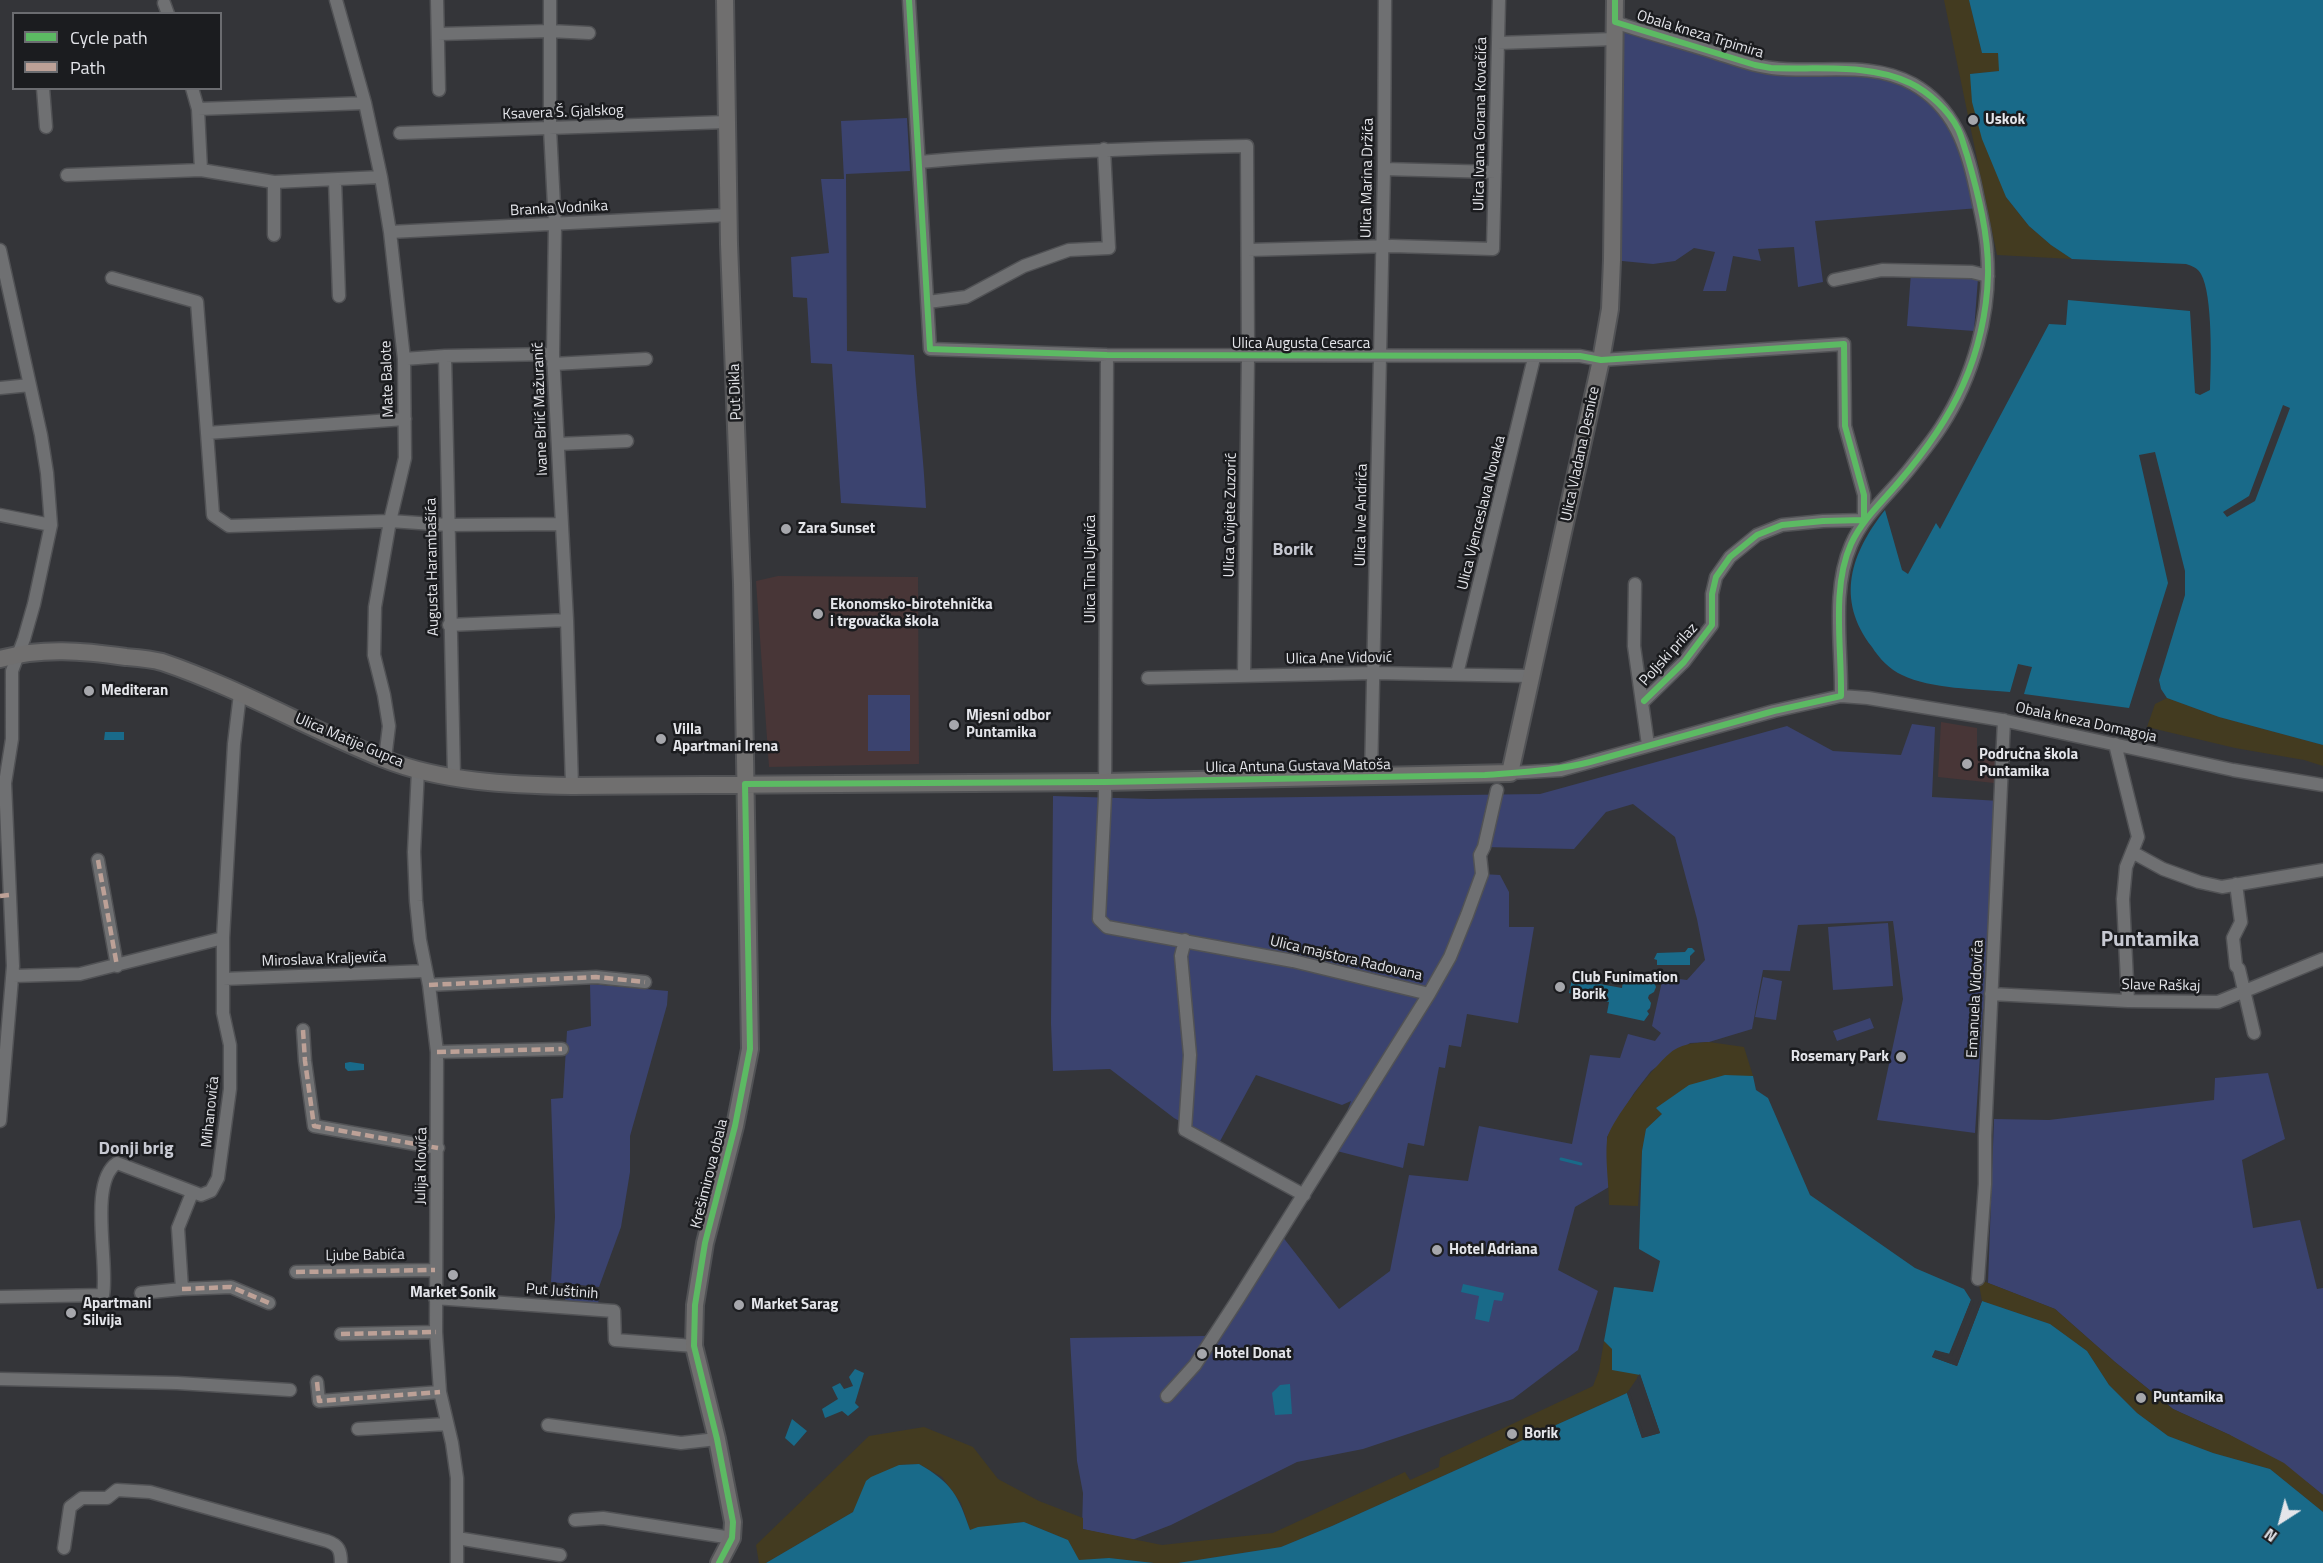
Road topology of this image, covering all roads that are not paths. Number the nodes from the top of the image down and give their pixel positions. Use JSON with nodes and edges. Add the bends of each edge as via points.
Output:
{"nodes":[{"id":1,"x":336,"y":0,"type":"edge"},
{"id":2,"x":436,"y":0,"type":"edge"},
{"id":3,"x":549,"y":0,"type":"edge"},
{"id":4,"x":725,"y":0,"type":"edge"},
{"id":5,"x":909,"y":0,"type":"edge"},
{"id":6,"x":1385,"y":0,"type":"edge"},
{"id":7,"x":1499,"y":0,"type":"edge"},
{"id":8,"x":1615,"y":0,"type":"edge"},
{"id":9,"x":1615,"y":22,"type":"junction"},
{"id":10,"x":550,"y":31,"type":"junction"},
{"id":11,"x":589,"y":33,"type":"dead end"},
{"id":12,"x":438,"y":34,"type":"junction"},
{"id":13,"x":1615,"y":39,"type":"junction"},
{"id":14,"x":1498,"y":43,"type":"junction"},
{"id":15,"x":43,"y":90,"type":"edge"},
{"id":16,"x":193,"y":90,"type":"edge"},
{"id":17,"x":439,"y":90,"type":"dead end"},
{"id":18,"x":365,"y":103,"type":"junction"},
{"id":19,"x":198,"y":109,"type":"junction"},
{"id":20,"x":727,"y":122,"type":"junction"},
{"id":21,"x":46,"y":127,"type":"dead end"},
{"id":22,"x":550,"y":129,"type":"junction"},
{"id":23,"x":400,"y":133,"type":"dead end"},
{"id":24,"x":1104,"y":149,"type":"junction"},
{"id":25,"x":920,"y":162,"type":"junction"},
{"id":26,"x":1384,"y":169,"type":"junction"},
{"id":27,"x":201,"y":170,"type":"junction"},
{"id":28,"x":1495,"y":172,"type":"junction"},
{"id":29,"x":67,"y":175,"type":"dead end"},
{"id":30,"x":381,"y":177,"type":"junction"},
{"id":31,"x":335,"y":180,"type":"junction"},
{"id":32,"x":274,"y":182,"type":"junction"},
{"id":33,"x":729,"y":215,"type":"junction"},
{"id":34,"x":555,"y":225,"type":"junction"},
{"id":35,"x":390,"y":232,"type":"junction"},
{"id":36,"x":274,"y":235,"type":"dead end"},
{"id":37,"x":1381,"y":247,"type":"junction"},
{"id":38,"x":1248,"y":249,"type":"junction"},
{"id":39,"x":0,"y":250,"type":"edge"},
{"id":40,"x":1988,"y":276,"type":"junction"},
{"id":41,"x":112,"y":278,"type":"dead end"},
{"id":42,"x":1834,"y":280,"type":"dead end"},
{"id":43,"x":339,"y":296,"type":"dead end"},
{"id":44,"x":5,"y":301,"type":"edge"},
{"id":45,"x":928,"y":302,"type":"junction"},
{"id":46,"x":1107,"y":355,"type":"junction"},
{"id":47,"x":445,"y":356,"type":"junction"},
{"id":48,"x":1248,"y":356,"type":"junction"},
{"id":49,"x":1379,"y":357,"type":"junction"},
{"id":50,"x":1534,"y":358,"type":"junction"},
{"id":51,"x":404,"y":359,"type":"junction"},
{"id":52,"x":553,"y":359,"type":"junction"},
{"id":53,"x":646,"y":359,"type":"dead end"},
{"id":54,"x":1601,"y":360,"type":"junction"},
{"id":55,"x":30,"y":385,"type":"junction"},
{"id":56,"x":0,"y":388,"type":"edge"},
{"id":57,"x":405,"y":418,"type":"junction"},
{"id":58,"x":207,"y":433,"type":"junction"},
{"id":59,"x":627,"y":441,"type":"dead end"},
{"id":60,"x":558,"y":444,"type":"junction"},
{"id":61,"x":0,"y":515,"type":"edge"},
{"id":62,"x":1864,"y":520,"type":"junction"},
{"id":63,"x":390,"y":521,"type":"junction"},
{"id":64,"x":561,"y":524,"type":"junction"},
{"id":65,"x":51,"y":525,"type":"junction"},
{"id":66,"x":447,"y":525,"type":"junction"},
{"id":67,"x":1635,"y":584,"type":"dead end"},
{"id":68,"x":567,"y":620,"type":"junction"},
{"id":69,"x":449,"y":625,"type":"junction"},
{"id":70,"x":18,"y":654,"type":"junction"},
{"id":71,"x":0,"y":658,"type":"edge"},
{"id":72,"x":1374,"y":673,"type":"junction"},
{"id":73,"x":1457,"y":674,"type":"junction"},
{"id":74,"x":1244,"y":675,"type":"junction"},
{"id":75,"x":1530,"y":676,"type":"junction"},
{"id":76,"x":1148,"y":678,"type":"dead end"},
{"id":77,"x":240,"y":694,"type":"junction"},
{"id":78,"x":1841,"y":696,"type":"junction"},
{"id":79,"x":1644,"y":701,"type":"junction"},
{"id":80,"x":2004,"y":720,"type":"junction"},
{"id":81,"x":2115,"y":744,"type":"junction"},
{"id":82,"x":1648,"y":745,"type":"junction"},
{"id":83,"x":385,"y":759,"type":"junction"},
{"id":84,"x":418,"y":770,"type":"junction"},
{"id":85,"x":1510,"y":773,"type":"junction"},
{"id":86,"x":454,"y":777,"type":"junction"},
{"id":87,"x":1371,"y":777,"type":"junction"},
{"id":88,"x":1105,"y":782,"type":"junction"},
{"id":89,"x":3,"y":784,"type":"edge"},
{"id":90,"x":745,"y":784,"type":"junction"},
{"id":91,"x":2323,"y":785,"type":"edge"},
{"id":92,"x":572,"y":786,"type":"junction"},
{"id":93,"x":1497,"y":790,"type":"dead end"},
{"id":94,"x":2132,"y":852,"type":"junction"},
{"id":95,"x":98,"y":860,"type":"dead end"},
{"id":96,"x":2323,"y":870,"type":"edge"},
{"id":97,"x":2236,"y":884,"type":"junction"},
{"id":98,"x":5,"y":896,"type":"edge"},
{"id":99,"x":223,"y":939,"type":"junction"},
{"id":100,"x":1185,"y":940,"type":"junction"},
{"id":101,"x":2323,"y":959,"type":"edge"},
{"id":102,"x":117,"y":966,"type":"junction"},
{"id":103,"x":0,"y":967,"type":"edge"},
{"id":104,"x":13,"y":971,"type":"junction"},
{"id":105,"x":426,"y":971,"type":"junction"},
{"id":106,"x":224,"y":979,"type":"junction"},
{"id":107,"x":645,"y":982,"type":"dead end"},
{"id":108,"x":429,"y":985,"type":"junction"},
{"id":109,"x":2244,"y":990,"type":"junction"},
{"id":110,"x":1429,"y":994,"type":"junction"},
{"id":111,"x":1991,"y":994,"type":"junction"},
{"id":112,"x":2128,"y":1001,"type":"junction"},
{"id":113,"x":303,"y":1030,"type":"dead end"},
{"id":114,"x":2254,"y":1033,"type":"dead end"},
{"id":115,"x":562,"y":1049,"type":"dead end"},
{"id":116,"x":437,"y":1052,"type":"junction"},
{"id":117,"x":0,"y":1121,"type":"edge"},
{"id":118,"x":438,"y":1148,"type":"junction"},
{"id":119,"x":192,"y":1193,"type":"junction"},
{"id":120,"x":1304,"y":1195,"type":"junction"},
{"id":121,"x":435,"y":1270,"type":"junction"},
{"id":122,"x":296,"y":1272,"type":"dead end"},
{"id":123,"x":1978,"y":1279,"type":"dead end"},
{"id":124,"x":182,"y":1289,"type":"junction"},
{"id":125,"x":141,"y":1293,"type":"dead end"},
{"id":126,"x":0,"y":1296,"type":"edge"},
{"id":127,"x":435,"y":1298,"type":"junction"},
{"id":128,"x":269,"y":1303,"type":"dead end"},
{"id":129,"x":436,"y":1332,"type":"junction"},
{"id":130,"x":341,"y":1334,"type":"dead end"},
{"id":131,"x":694,"y":1346,"type":"junction"},
{"id":132,"x":0,"y":1379,"type":"edge"},
{"id":133,"x":318,"y":1382,"type":"dead end"},
{"id":134,"x":290,"y":1390,"type":"dead end"},
{"id":135,"x":440,"y":1392,"type":"junction"},
{"id":136,"x":1167,"y":1396,"type":"dead end"},
{"id":137,"x":447,"y":1424,"type":"junction"},
{"id":138,"x":548,"y":1425,"type":"dead end"},
{"id":139,"x":358,"y":1430,"type":"dead end"},
{"id":140,"x":717,"y":1439,"type":"junction"},
{"id":141,"x":575,"y":1520,"type":"dead end"},
{"id":142,"x":457,"y":1538,"type":"junction"},
{"id":143,"x":732,"y":1538,"type":"junction"},
{"id":144,"x":64,"y":1548,"type":"dead end"},
{"id":145,"x":560,"y":1555,"type":"dead end"},
{"id":146,"x":341,"y":1563,"type":"edge"},
{"id":147,"x":457,"y":1563,"type":"edge"},
{"id":148,"x":719,"y":1563,"type":"edge"}],
"edges":[{"from":1,"to":18,"type":"street","name":"Mate Balote"},
{"from":2,"to":12,"type":"street"},
{"from":3,"to":10,"type":"street","name":"Ivane Brlić Mažuranić"},
{"from":4,"to":20,"type":"street","name":"Put Dikla"},
{"from":5,"to":25,"type":"street"},
{"from":6,"to":26,"type":"street","name":"Ulica Marina Držića"},
{"from":7,"to":14,"type":"street","name":"Ulica Ivana Gorana Kovačića"},
{"from":8,"to":9,"type":"street","name":"Obala kneza Trpimira"},
{"from":9,"to":13,"type":"street","name":"Ulica Vladana Desnice"},
{"from":9,"to":40,"type":"street","name":"Obala kneza Trpimira","via":[[1755,65],[1876,71],[1913,84],[1945,111],[1959,130],[1973,176]]},
{"from":10,"to":11,"type":"street"},
{"from":10,"to":12,"type":"street"},
{"from":10,"to":22,"type":"street","name":"Ivane Brlić Mažuranić"},
{"from":12,"to":17,"type":"street"},
{"from":13,"to":14,"type":"street"},
{"from":13,"to":54,"type":"street","name":"Ulica Vladana Desnice","via":[[1610,309]]},
{"from":14,"to":28,"type":"street","name":"Ulica Ivana Gorana Kovačića"},
{"from":15,"to":21,"type":"street"},
{"from":16,"to":19,"type":"street"},
{"from":18,"to":19,"type":"street"},
{"from":18,"to":30,"type":"street","name":"Mate Balote"},
{"from":19,"to":27,"type":"street"},
{"from":20,"to":22,"type":"street","name":"Ksavera Š. Gjalskog"},
{"from":20,"to":33,"type":"street","name":"Put Dikla"},
{"from":22,"to":23,"type":"street","name":"Ksavera Š. Gjalskog"},
{"from":22,"to":34,"type":"street","name":"Ivane Brlić Mažuranić"},
{"from":24,"to":25,"type":"street"},
{"from":24,"to":38,"type":"street","name":"Ulica Cvijete Zuzorić","via":[[1247,146]]},
{"from":24,"to":45,"type":"street","via":[[1108,248],[1069,250],[1024,266],[966,297]]},
{"from":25,"to":45,"type":"street"},
{"from":26,"to":28,"type":"street"},
{"from":26,"to":37,"type":"street","name":"Ulica Marina Držića"},
{"from":27,"to":29,"type":"street"},
{"from":27,"to":32,"type":"street"},
{"from":28,"to":37,"type":"street","name":"Ulica Ivana Gorana Kovačića","via":[[1493,249]]},
{"from":30,"to":31,"type":"street"},
{"from":30,"to":35,"type":"street","name":"Mate Balote"},
{"from":31,"to":32,"type":"street"},
{"from":31,"to":43,"type":"street"},
{"from":32,"to":36,"type":"street"},
{"from":33,"to":34,"type":"street","name":"Branka Vodnika"},
{"from":33,"to":90,"type":"street","name":"Put Dikla"},
{"from":34,"to":35,"type":"street","name":"Branka Vodnika"},
{"from":34,"to":52,"type":"street","name":"Ivane Brlić Mažuranić"},
{"from":35,"to":51,"type":"street","name":"Mate Balote"},
{"from":37,"to":38,"type":"street"},
{"from":37,"to":49,"type":"street","name":"Ulica Marina Držića"},
{"from":38,"to":48,"type":"street","name":"Ulica Cvijete Zuzorić"},
{"from":39,"to":44,"type":"street"},
{"from":40,"to":42,"type":"street","via":[[1972,272],[1882,270]]},
{"from":40,"to":62,"type":"street","name":"Obala kneza Trpimira","via":[[1980,336],[1964,385],[1941,427]]},
{"from":41,"to":58,"type":"street","via":[[197,302]]},
{"from":44,"to":55,"type":"street"},
{"from":45,"to":46,"type":"street","name":"Ulica Augusta Cesarca","via":[[930,349]]},
{"from":46,"to":48,"type":"street","name":"Ulica Augusta Cesarca"},
{"from":46,"to":88,"type":"street","name":"Ulica Tina Ujevića"},
{"from":47,"to":51,"type":"street"},
{"from":47,"to":52,"type":"street"},
{"from":47,"to":66,"type":"street","name":"Augusta Harambašića"},
{"from":48,"to":49,"type":"street","name":"Ulica Augusta Cesarca"},
{"from":48,"to":74,"type":"street","name":"Ulica Cvijete Zuzorić"},
{"from":49,"to":50,"type":"street","name":"Ulica Augusta Cesarca"},
{"from":49,"to":72,"type":"street","name":"Ulica Ive Andrića"},
{"from":50,"to":54,"type":"street","name":"Ulica Augusta Cesarca","via":[[1580,356]]},
{"from":50,"to":73,"type":"street","name":"Ulica Vjenceslava Novaka"},
{"from":51,"to":57,"type":"street","name":"Mate Balote"},
{"from":52,"to":53,"type":"street"},
{"from":52,"to":60,"type":"street","name":"Ivane Brlić Mažuranić"},
{"from":54,"to":62,"type":"street","name":"Ulica Augusta Cesarca","via":[[1844,344],[1845,426],[1864,495]]},
{"from":54,"to":75,"type":"street","name":"Ulica Vladana Desnice"},
{"from":55,"to":56,"type":"street"},
{"from":55,"to":65,"type":"street","via":[[47,473]]},
{"from":57,"to":58,"type":"street"},
{"from":57,"to":63,"type":"street","name":"Mate Balote","via":[[405,458]]},
{"from":58,"to":63,"type":"street","via":[[213,515],[229,526]]},
{"from":59,"to":60,"type":"street"},
{"from":60,"to":64,"type":"street","name":"Ivane Brlić Mažuranić"},
{"from":61,"to":65,"type":"street"},
{"from":62,"to":78,"type":"street","name":"Obala kneza Trpimira","via":[[1842,571]]},
{"from":62,"to":79,"type":"street","name":"Poljski prilaz","via":[[1782,525],[1757,535],[1730,557],[1716,577],[1712,625],[1684,662]]},
{"from":63,"to":66,"type":"street"},
{"from":63,"to":83,"type":"street","name":"Mate Balote","via":[[375,607],[374,655],[389,726]]},
{"from":64,"to":66,"type":"street"},
{"from":64,"to":68,"type":"street","name":"Ivane Brlić Mažuranić"},
{"from":65,"to":70,"type":"street","via":[[34,604]]},
{"from":66,"to":69,"type":"street","name":"Augusta Harambašića"},
{"from":67,"to":79,"type":"street","via":[[1634,646]]},
{"from":68,"to":69,"type":"street"},
{"from":68,"to":92,"type":"street","name":"Ivane Brlić Mažuranić"},
{"from":69,"to":86,"type":"street","name":"Augusta Harambašića"},
{"from":70,"to":71,"type":"street","name":"Ulica Matije Gupca"},
{"from":70,"to":77,"type":"street","name":"Ulica Matije Gupca","via":[[60,650],[160,661]]},
{"from":70,"to":89,"type":"street","via":[[12,671],[12,739]]},
{"from":72,"to":73,"type":"street","name":"Ulica Ane Vidović"},
{"from":72,"to":74,"type":"street","name":"Ulica Ane Vidović"},
{"from":72,"to":87,"type":"street","name":"Ulica Ive Andrića"},
{"from":73,"to":75,"type":"street","name":"Ulica Ane Vidović"},
{"from":74,"to":76,"type":"street","name":"Ulica Ane Vidović"},
{"from":75,"to":85,"type":"street","name":"Ulica Vladana Desnice"},
{"from":77,"to":83,"type":"street","name":"Ulica Matije Gupca"},
{"from":77,"to":99,"type":"street","name":"Mihanoviča"},
{"from":78,"to":80,"type":"street","name":"Obala kneza Domagoja"},
{"from":78,"to":82,"type":"street","name":"Ulica Antuna Gustava Matoša"},
{"from":79,"to":82,"type":"street"},
{"from":80,"to":81,"type":"street","name":"Obala kneza Domagoja"},
{"from":80,"to":111,"type":"street","name":"Emanuela Vidovića"},
{"from":81,"to":91,"type":"street","name":"Obala kneza Domagoja"},
{"from":81,"to":94,"type":"street","via":[[2138,837]]},
{"from":82,"to":85,"type":"street","name":"Ulica Antuna Gustava Matoša","via":[[1561,770]]},
{"from":83,"to":84,"type":"street","name":"Ulica Matije Gupca"},
{"from":84,"to":86,"type":"street","name":"Ulica Matije Gupca"},
{"from":84,"to":105,"type":"street","name":"Julija Klovića","via":[[414,852]]},
{"from":85,"to":87,"type":"street","name":"Ulica Antuna Gustava Matoša"},
{"from":86,"to":92,"type":"street","name":"Ulica Matije Gupca"},
{"from":87,"to":88,"type":"street","name":"Ulica Antuna Gustava Matoša"},
{"from":88,"to":90,"type":"street","name":"Ulica Antuna Gustava Matoša"},
{"from":88,"to":100,"type":"street","name":"Ulica majstora Radovana","via":[[1099,919],[1107,927]]},
{"from":89,"to":98,"type":"street"},
{"from":90,"to":92,"type":"street","name":"Ulica Matije Gupca"},
{"from":90,"to":131,"type":"street","name":"Krešimirova obala","via":[[750,1049],[699,1272]]},
{"from":93,"to":110,"type":"street","via":[[1480,855],[1482,874],[1450,957]]},
{"from":94,"to":97,"type":"street","via":[[2199,882],[2222,887]]},
{"from":94,"to":112,"type":"street","via":[[2126,867],[2123,899]]},
{"from":95,"to":102,"type":"street"},
{"from":96,"to":97,"type":"street"},
{"from":97,"to":109,"type":"street","via":[[2241,922],[2233,938]]},
{"from":98,"to":104,"type":"street"},
{"from":99,"to":102,"type":"street"},
{"from":99,"to":106,"type":"street","name":"Mihanoviča"},
{"from":100,"to":110,"type":"street","name":"Ulica majstora Radovana"},
{"from":100,"to":120,"type":"street","via":[[1181,956],[1190,1055],[1185,1130]]},
{"from":101,"to":109,"type":"street","name":"Slave Raškaj"},
{"from":102,"to":104,"type":"street","via":[[80,974]]},
{"from":103,"to":104,"type":"street"},
{"from":104,"to":117,"type":"street"},
{"from":105,"to":106,"type":"street","name":"Miroslava Kraljeviča"},
{"from":105,"to":108,"type":"street","name":"Julija Klovića"},
{"from":106,"to":119,"type":"street","name":"Mihanoviča","via":[[223,1013],[230,1045],[230,1078],[218,1178],[211,1191]]},
{"from":107,"to":108,"type":"street","via":[[596,977]]},
{"from":108,"to":116,"type":"street","name":"Julija Klovića"},
{"from":109,"to":112,"type":"street","name":"Slave Raškaj","via":[[2218,1002]]},
{"from":109,"to":114,"type":"street"},
{"from":110,"to":120,"type":"street","name":"Ulica majstora Radovana"},
{"from":111,"to":112,"type":"street","name":"Slave Raškaj"},
{"from":111,"to":123,"type":"street","name":"Emanuela Vidovića"},
{"from":113,"to":118,"type":"street","via":[[314,1126]]},
{"from":115,"to":116,"type":"street"},
{"from":116,"to":118,"type":"street","name":"Julija Klovića"},
{"from":118,"to":121,"type":"street","name":"Julija Klovića"},
{"from":119,"to":124,"type":"street","via":[[178,1228]]},
{"from":119,"to":126,"type":"street","via":[[117,1163],[111,1167],[101,1200],[106,1295]]},
{"from":120,"to":136,"type":"street","name":"Ulica majstora Radovana","via":[[1195,1365]]},
{"from":121,"to":122,"type":"street","name":"Ljube Babića"},
{"from":121,"to":127,"type":"street","name":"Julija Klovića"},
{"from":124,"to":125,"type":"street"},
{"from":124,"to":128,"type":"street","via":[[231,1287]]},
{"from":127,"to":129,"type":"street","name":"Julija Klovića"},
{"from":127,"to":131,"type":"street","name":"Put Juštinih","via":[[614,1311],[615,1340]]},
{"from":129,"to":130,"type":"street"},
{"from":129,"to":135,"type":"street","name":"Julija Klovića"},
{"from":131,"to":140,"type":"street","name":"Krešimirova obala"},
{"from":132,"to":134,"type":"street"},
{"from":133,"to":135,"type":"street","via":[[319,1401]]},
{"from":135,"to":137,"type":"street","name":"Julija Klovića"},
{"from":137,"to":139,"type":"street"},
{"from":137,"to":142,"type":"street","name":"Julija Klovića","via":[[457,1478]]},
{"from":138,"to":140,"type":"street","via":[[681,1443]]},
{"from":140,"to":143,"type":"street","name":"Krešimirova obala","via":[[733,1522]]},
{"from":141,"to":143,"type":"street","via":[[603,1518]]},
{"from":142,"to":145,"type":"street"},
{"from":142,"to":147,"type":"street","name":"Julija Klovića"},
{"from":143,"to":148,"type":"street"},
{"from":144,"to":146,"type":"street","via":[[70,1507],[82,1498],[107,1498],[117,1490],[150,1492],[327,1540],[340,1550]]}]}
